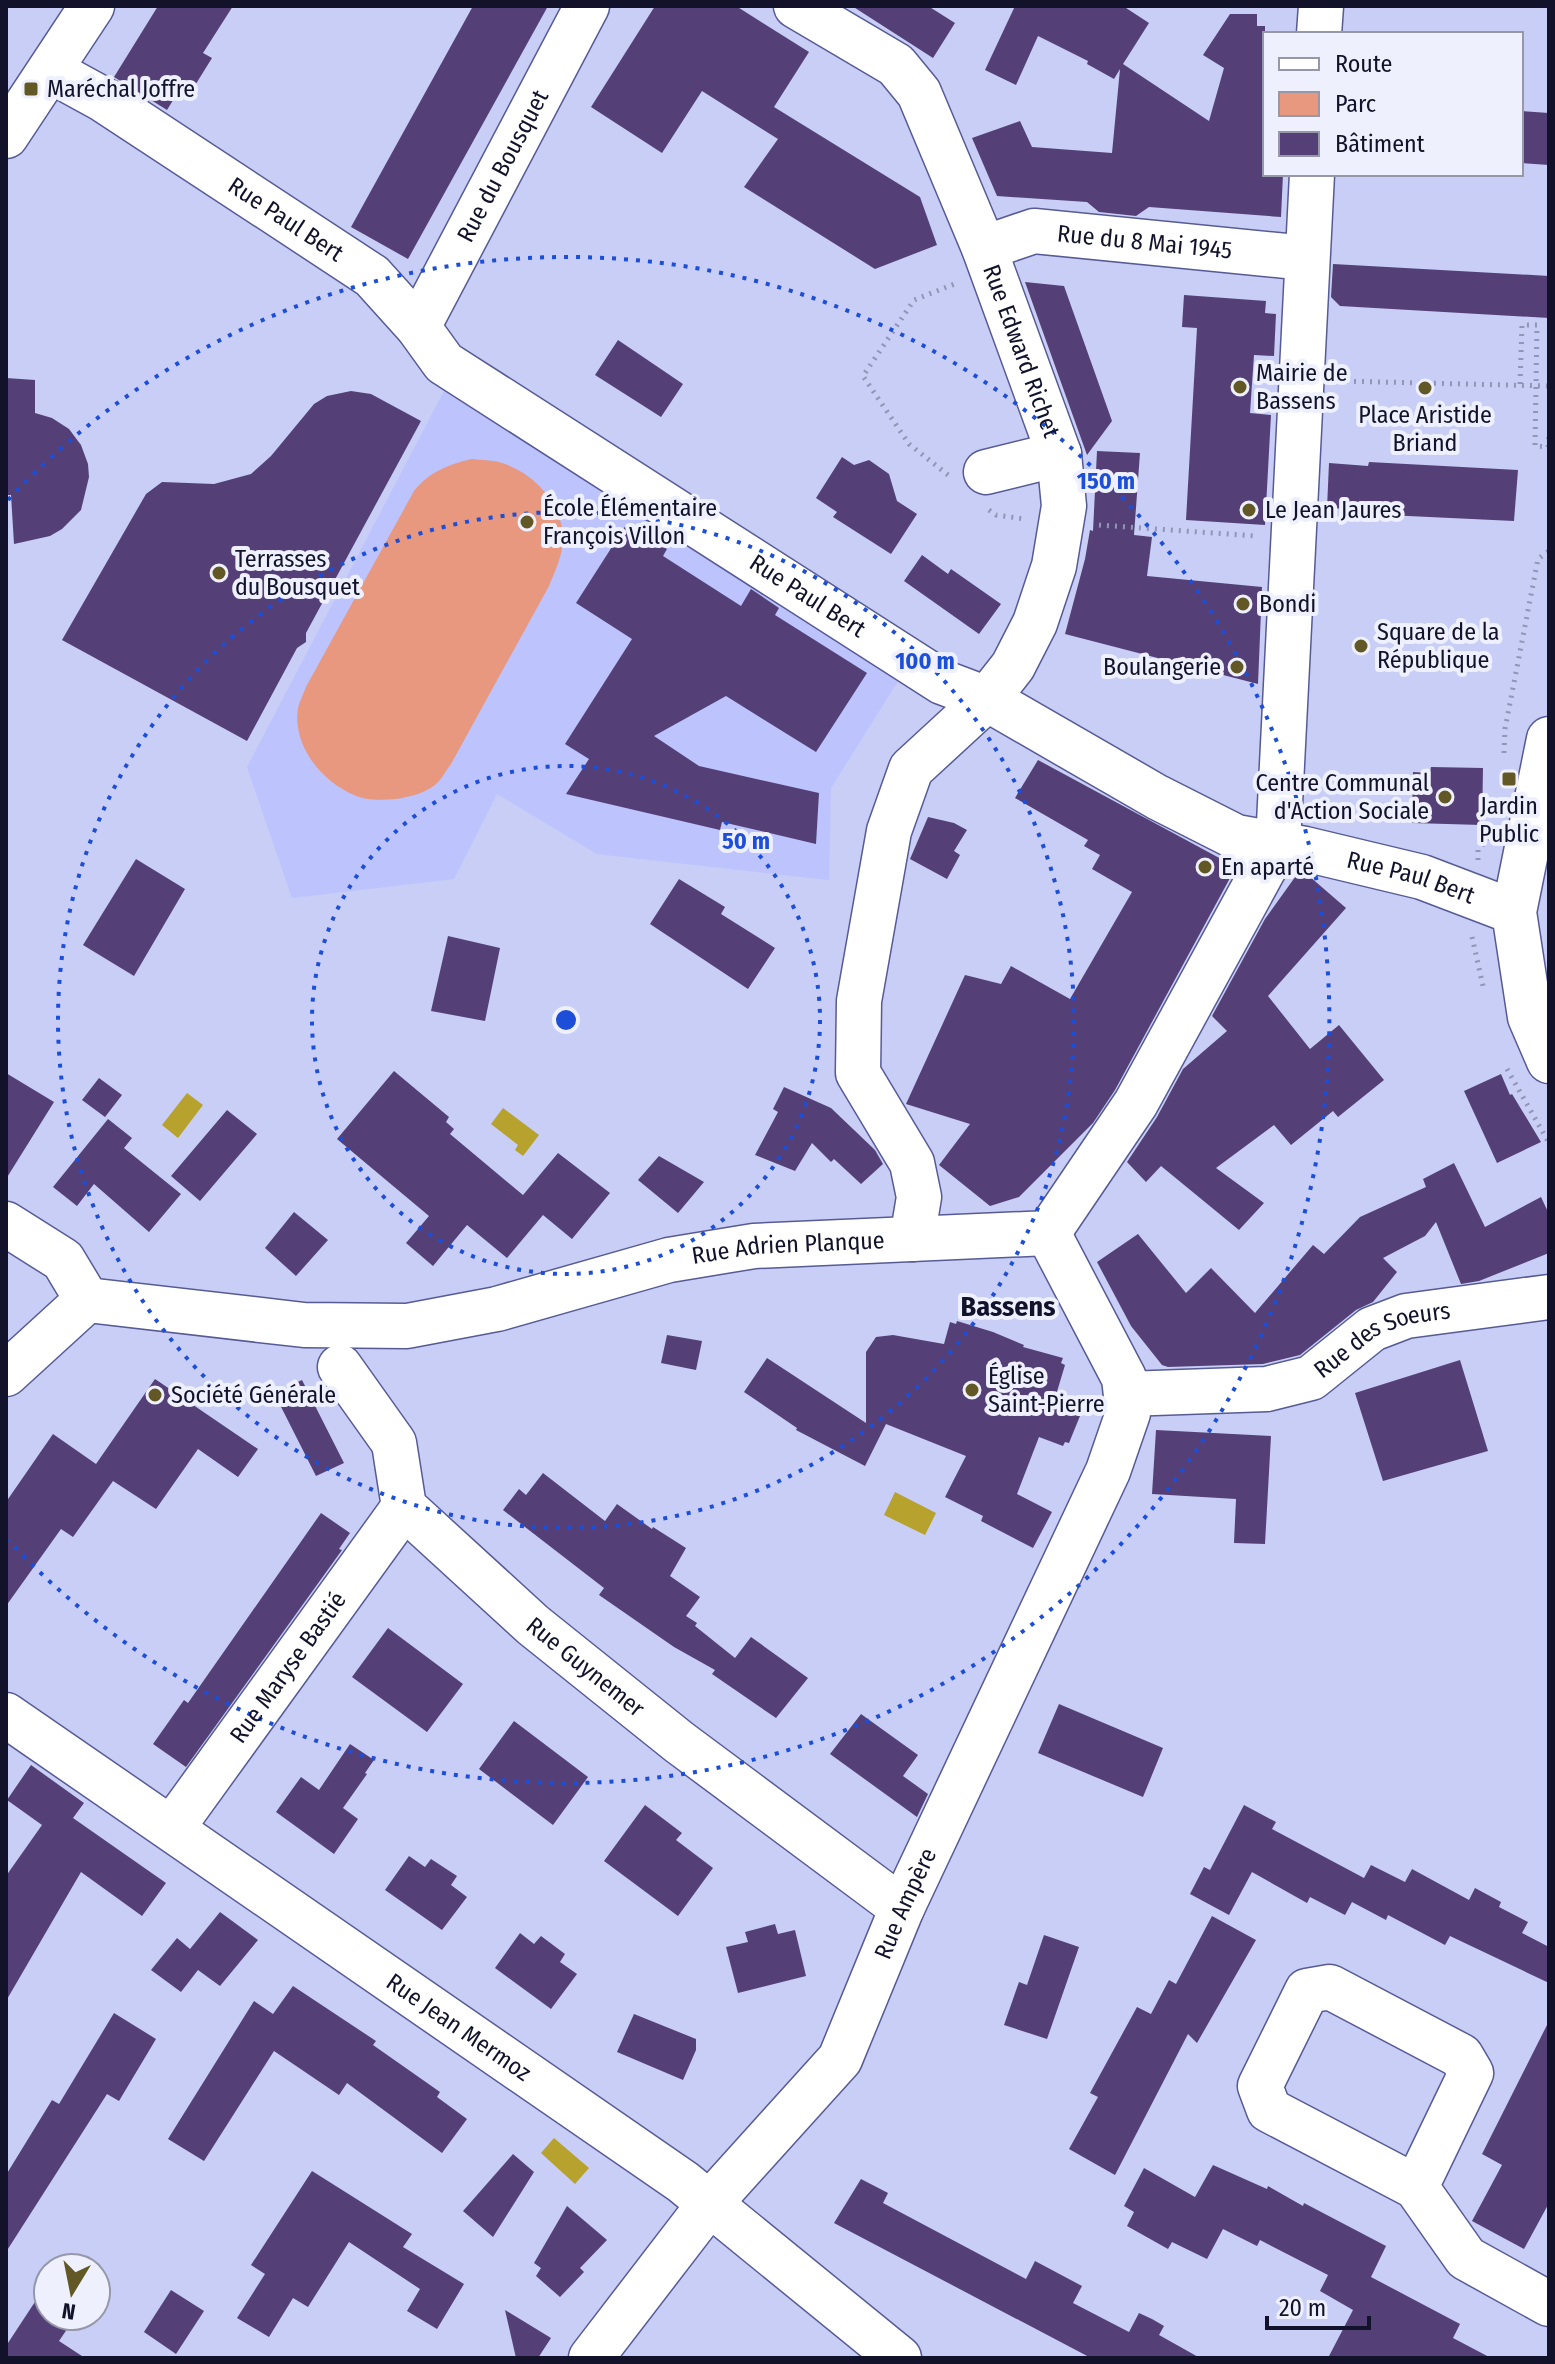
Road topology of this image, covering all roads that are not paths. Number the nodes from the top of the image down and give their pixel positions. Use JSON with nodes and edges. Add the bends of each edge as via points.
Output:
{"nodes":[{"id":1,"x":92,"y":6,"type":"edge"},
{"id":2,"x":587,"y":6,"type":"edge"},
{"id":3,"x":796,"y":6,"type":"edge"},
{"id":4,"x":1321,"y":6,"type":"edge"},
{"id":5,"x":1319,"y":32,"type":"edge"},
{"id":6,"x":51,"y":71,"type":"junction"},
{"id":7,"x":6,"y":136,"type":"edge"},
{"id":8,"x":1312,"y":176,"type":"edge"},
{"id":9,"x":984,"y":248,"type":"junction"},
{"id":10,"x":1307,"y":258,"type":"junction"},
{"id":11,"x":418,"y":327,"type":"junction"},
{"id":12,"x":1059,"y":454,"type":"junction"},
{"id":13,"x":986,"y":472,"type":"dead end"},
{"id":14,"x":987,"y":699,"type":"junction"},
{"id":15,"x":1549,"y":739,"type":"edge"},
{"id":16,"x":1278,"y":843,"type":"junction"},
{"id":17,"x":1514,"y":912,"type":"junction"},
{"id":18,"x":1549,"y":1061,"type":"edge"},
{"id":19,"x":6,"y":1224,"type":"edge"},
{"id":20,"x":1048,"y":1233,"type":"junction"},
{"id":21,"x":912,"y":1239,"type":"junction"},
{"id":22,"x":1549,"y":1297,"type":"edge"},
{"id":23,"x":87,"y":1300,"type":"junction"},
{"id":24,"x":340,"y":1367,"type":"dead end"},
{"id":25,"x":6,"y":1374,"type":"edge"},
{"id":26,"x":1126,"y":1394,"type":"junction"},
{"id":27,"x":404,"y":1507,"type":"junction"},
{"id":28,"x":6,"y":1715,"type":"edge"},
{"id":29,"x":172,"y":1828,"type":"junction"},
{"id":30,"x":902,"y":1908,"type":"junction"},
{"id":31,"x":1416,"y":2187,"type":"junction"},
{"id":32,"x":710,"y":2203,"type":"junction"},
{"id":33,"x":1549,"y":2304,"type":"edge"},
{"id":34,"x":591,"y":2358,"type":"edge"},
{"id":35,"x":899,"y":2358,"type":"edge"}],
"edges":[{"from":1,"to":6,"type":"street"},
{"from":2,"to":11,"type":"street","name":"Rue du Bousquet"},
{"from":3,"to":9,"type":"street","name":"Rue Edward Richet","via":[[896,65],[919,93]]},
{"from":4,"to":5,"type":"street"},
{"from":6,"to":7,"type":"street"},
{"from":6,"to":11,"type":"street","name":"Rue Paul Bert","via":[[104,100],[372,276]]},
{"from":8,"to":10,"type":"street"},
{"from":9,"to":10,"type":"street","name":"Rue du 8 Mai 1945","via":[[1034,231]]},
{"from":9,"to":12,"type":"street","name":"Rue Edward Richet"},
{"from":10,"to":16,"type":"street"},
{"from":11,"to":14,"type":"street","name":"Rue Paul Bert","via":[[444,363],[942,682]]},
{"from":12,"to":13,"type":"street"},
{"from":12,"to":14,"type":"street","name":"Rue Edward Richet","via":[[1064,506],[1054,566],[1013,666]]},
{"from":14,"to":16,"type":"street","name":"Rue Paul Bert","via":[[1236,837]]},
{"from":14,"to":21,"type":"street","name":"Rue Edward Richet","via":[[911,769],[889,831],[859,1001],[858,1073],[912,1163],[919,1197]]},
{"from":15,"to":17,"type":"street"},
{"from":16,"to":17,"type":"street","name":"Rue Paul Bert","via":[[1422,877]]},
{"from":16,"to":20,"type":"street","via":[[1136,1103]]},
{"from":17,"to":18,"type":"street","via":[[1530,1017]]},
{"from":19,"to":23,"type":"street","via":[[63,1260]]},
{"from":20,"to":21,"type":"street","name":"Rue Adrien Planque"},
{"from":20,"to":26,"type":"street","via":[[1124,1378]]},
{"from":21,"to":23,"type":"street","name":"Rue Adrien Planque","via":[[740,1248],[669,1260],[497,1309],[407,1326],[304,1325]]},
{"from":22,"to":26,"type":"street","name":"Rue des Soeurs","via":[[1406,1316],[1372,1329],[1311,1378],[1267,1389]]},
{"from":23,"to":25,"type":"street"},
{"from":24,"to":27,"type":"street","via":[[394,1443]]},
{"from":26,"to":30,"type":"street","name":"Rue Ampère","via":[[1128,1413],[1108,1471]]},
{"from":27,"to":29,"type":"street","name":"Rue Maryse Bastié"},
{"from":27,"to":30,"type":"street","name":"Rue Guynemer","via":[[533,1625]]},
{"from":28,"to":29,"type":"street","name":"Rue Jean Mermoz"},
{"from":29,"to":32,"type":"street","name":"Rue Jean Mermoz"},
{"from":30,"to":32,"type":"street","name":"Rue Ampère","via":[[840,2059]]},
{"from":31,"to":31,"type":"street","via":[[1471,2073],[1461,2056],[1330,1987],[1307,1991],[1260,2086],[1269,2110]]},
{"from":31,"to":33,"type":"street","via":[[1466,2258]]},
{"from":32,"to":34,"type":"street","name":"Rue Ampère"},
{"from":32,"to":35,"type":"street","name":"Rue Jean Mermoz"}]}
